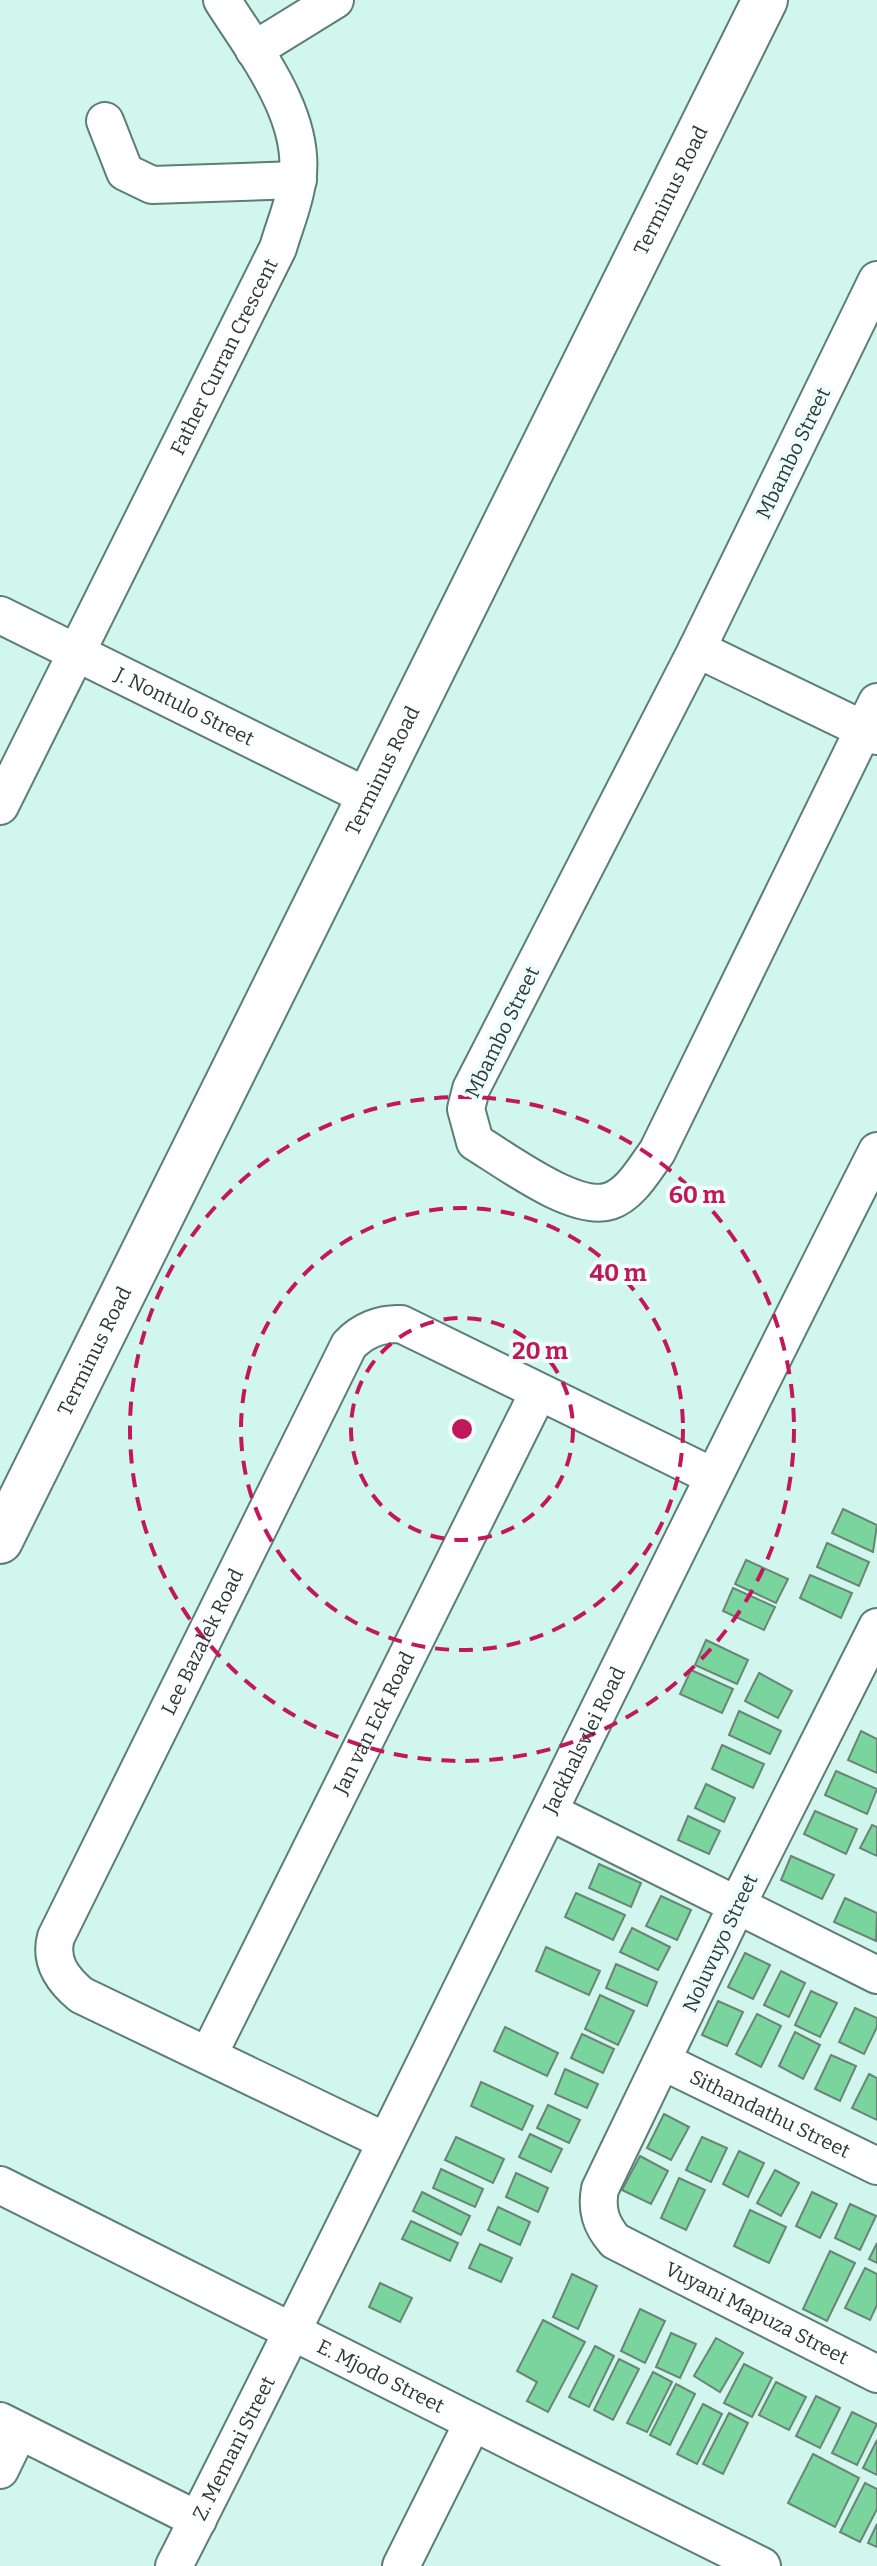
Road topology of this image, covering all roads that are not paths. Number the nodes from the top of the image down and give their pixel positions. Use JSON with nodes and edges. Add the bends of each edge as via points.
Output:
{"nodes":[{"id":1,"x":222,"y":0,"type":"edge"},
{"id":2,"x":335,"y":0,"type":"edge"},
{"id":3,"x":765,"y":0,"type":"edge"},
{"id":4,"x":254,"y":50,"type":"junction"},
{"id":5,"x":105,"y":121,"type":"dead end"},
{"id":6,"x":298,"y":180,"type":"junction"},
{"id":7,"x":877,"y":280,"type":"edge"},
{"id":8,"x":0,"y":615,"type":"edge"},
{"id":9,"x":697,"y":649,"type":"junction"},
{"id":10,"x":75,"y":652,"type":"junction"},
{"id":11,"x":872,"y":723,"type":"edge"},
{"id":12,"x":368,"y":797,"type":"junction"},
{"id":13,"x":0,"y":806,"type":"edge"},
{"id":14,"x":877,"y":1151,"type":"edge"},
{"id":15,"x":538,"y":1393,"type":"junction"},
{"id":16,"x":712,"y":1476,"type":"junction"},
{"id":17,"x":0,"y":1541,"type":"edge"},
{"id":18,"x":877,"y":1627,"type":"edge"},
{"id":19,"x":550,"y":1812,"type":"junction"},
{"id":20,"x":736,"y":1907,"type":"junction"},
{"id":21,"x":877,"y":1975,"type":"edge"},
{"id":22,"x":209,"y":2054,"type":"junction"},
{"id":23,"x":664,"y":2062,"type":"junction"},
{"id":24,"x":385,"y":2141,"type":"junction"},
{"id":25,"x":877,"y":2166,"type":"edge"},
{"id":26,"x":0,"y":2185,"type":"edge"},
{"id":27,"x":635,"y":2252,"type":"joint"},
{"id":28,"x":294,"y":2331,"type":"junction"},
{"id":29,"x":877,"y":2374,"type":"edge"},
{"id":30,"x":472,"y":2424,"type":"junction"},
{"id":31,"x":10,"y":2426,"type":"edge"},
{"id":32,"x":0,"y":2470,"type":"edge"},
{"id":33,"x":198,"y":2520,"type":"junction"},
{"id":34,"x":174,"y":2566,"type":"edge"},
{"id":35,"x":401,"y":2566,"type":"edge"},
{"id":36,"x":762,"y":2566,"type":"edge"}],
"edges":[{"from":1,"to":4,"type":"street","name":"Father Curran Crescent"},
{"from":2,"to":4,"type":"street"},
{"from":3,"to":12,"type":"street","name":"Terminus Road"},
{"from":4,"to":6,"type":"street","name":"Father Curran Crescent","via":[[289,122]]},
{"from":5,"to":6,"type":"street","via":[[125,172],[152,185]]},
{"from":6,"to":10,"type":"street","name":"Father Curran Crescent","via":[[278,248]]},
{"from":7,"to":9,"type":"street","name":"Mbambo Street"},
{"from":8,"to":10,"type":"street","name":"J. Nontulo Street"},
{"from":9,"to":11,"type":"street"},
{"from":9,"to":11,"type":"street","name":"Mbambo Street","via":[[471,1089],[466,1109],[475,1142],[574,1200],[609,1202],[629,1189],[657,1152]]},
{"from":10,"to":12,"type":"street","name":"J. Nontulo Street"},
{"from":10,"to":13,"type":"street","name":"Father Curran Crescent"},
{"from":12,"to":17,"type":"street","name":"Terminus Road"},
{"from":14,"to":16,"type":"street","name":"Jackhalsvlei Road"},
{"from":15,"to":16,"type":"street","name":"Lee Bazalek Road"},
{"from":15,"to":22,"type":"street","name":"Jan van Eck Road"},
{"from":15,"to":22,"type":"street","name":"Lee Bazalek Road","via":[[401,1324],[364,1333],[342,1359],[54,1945],[59,1971],[81,1995]]},
{"from":16,"to":19,"type":"street","name":"Jackhalsvlei Road"},
{"from":18,"to":20,"type":"street","name":"Noluvuyo Street"},
{"from":19,"to":20,"type":"street"},
{"from":19,"to":24,"type":"street","name":"Jackhalsvlei Road"},
{"from":20,"to":21,"type":"street"},
{"from":20,"to":23,"type":"street","name":"Noluvuyo Street"},
{"from":22,"to":24,"type":"street","name":"Lee Bazalek Road"},
{"from":23,"to":25,"type":"street","name":"Sithandathu Street"},
{"from":23,"to":27,"type":"street","name":"Noluvuyo Street","via":[[597,2204],[605,2229]]},
{"from":24,"to":28,"type":"street","name":"Jackhalsvlei Road"},
{"from":26,"to":28,"type":"street","name":"E. Mjodo Street"},
{"from":27,"to":29,"type":"street","name":"Vuyani Mapuza Street"},
{"from":28,"to":30,"type":"street","name":"E. Mjodo Street"},
{"from":28,"to":33,"type":"street","name":"Z. Memani Street"},
{"from":30,"to":35,"type":"street"},
{"from":30,"to":36,"type":"street","name":"E. Mjodo Street"},
{"from":31,"to":32,"type":"street"},
{"from":31,"to":33,"type":"street"},
{"from":33,"to":34,"type":"street","name":"Z. Memani Street"}]}
